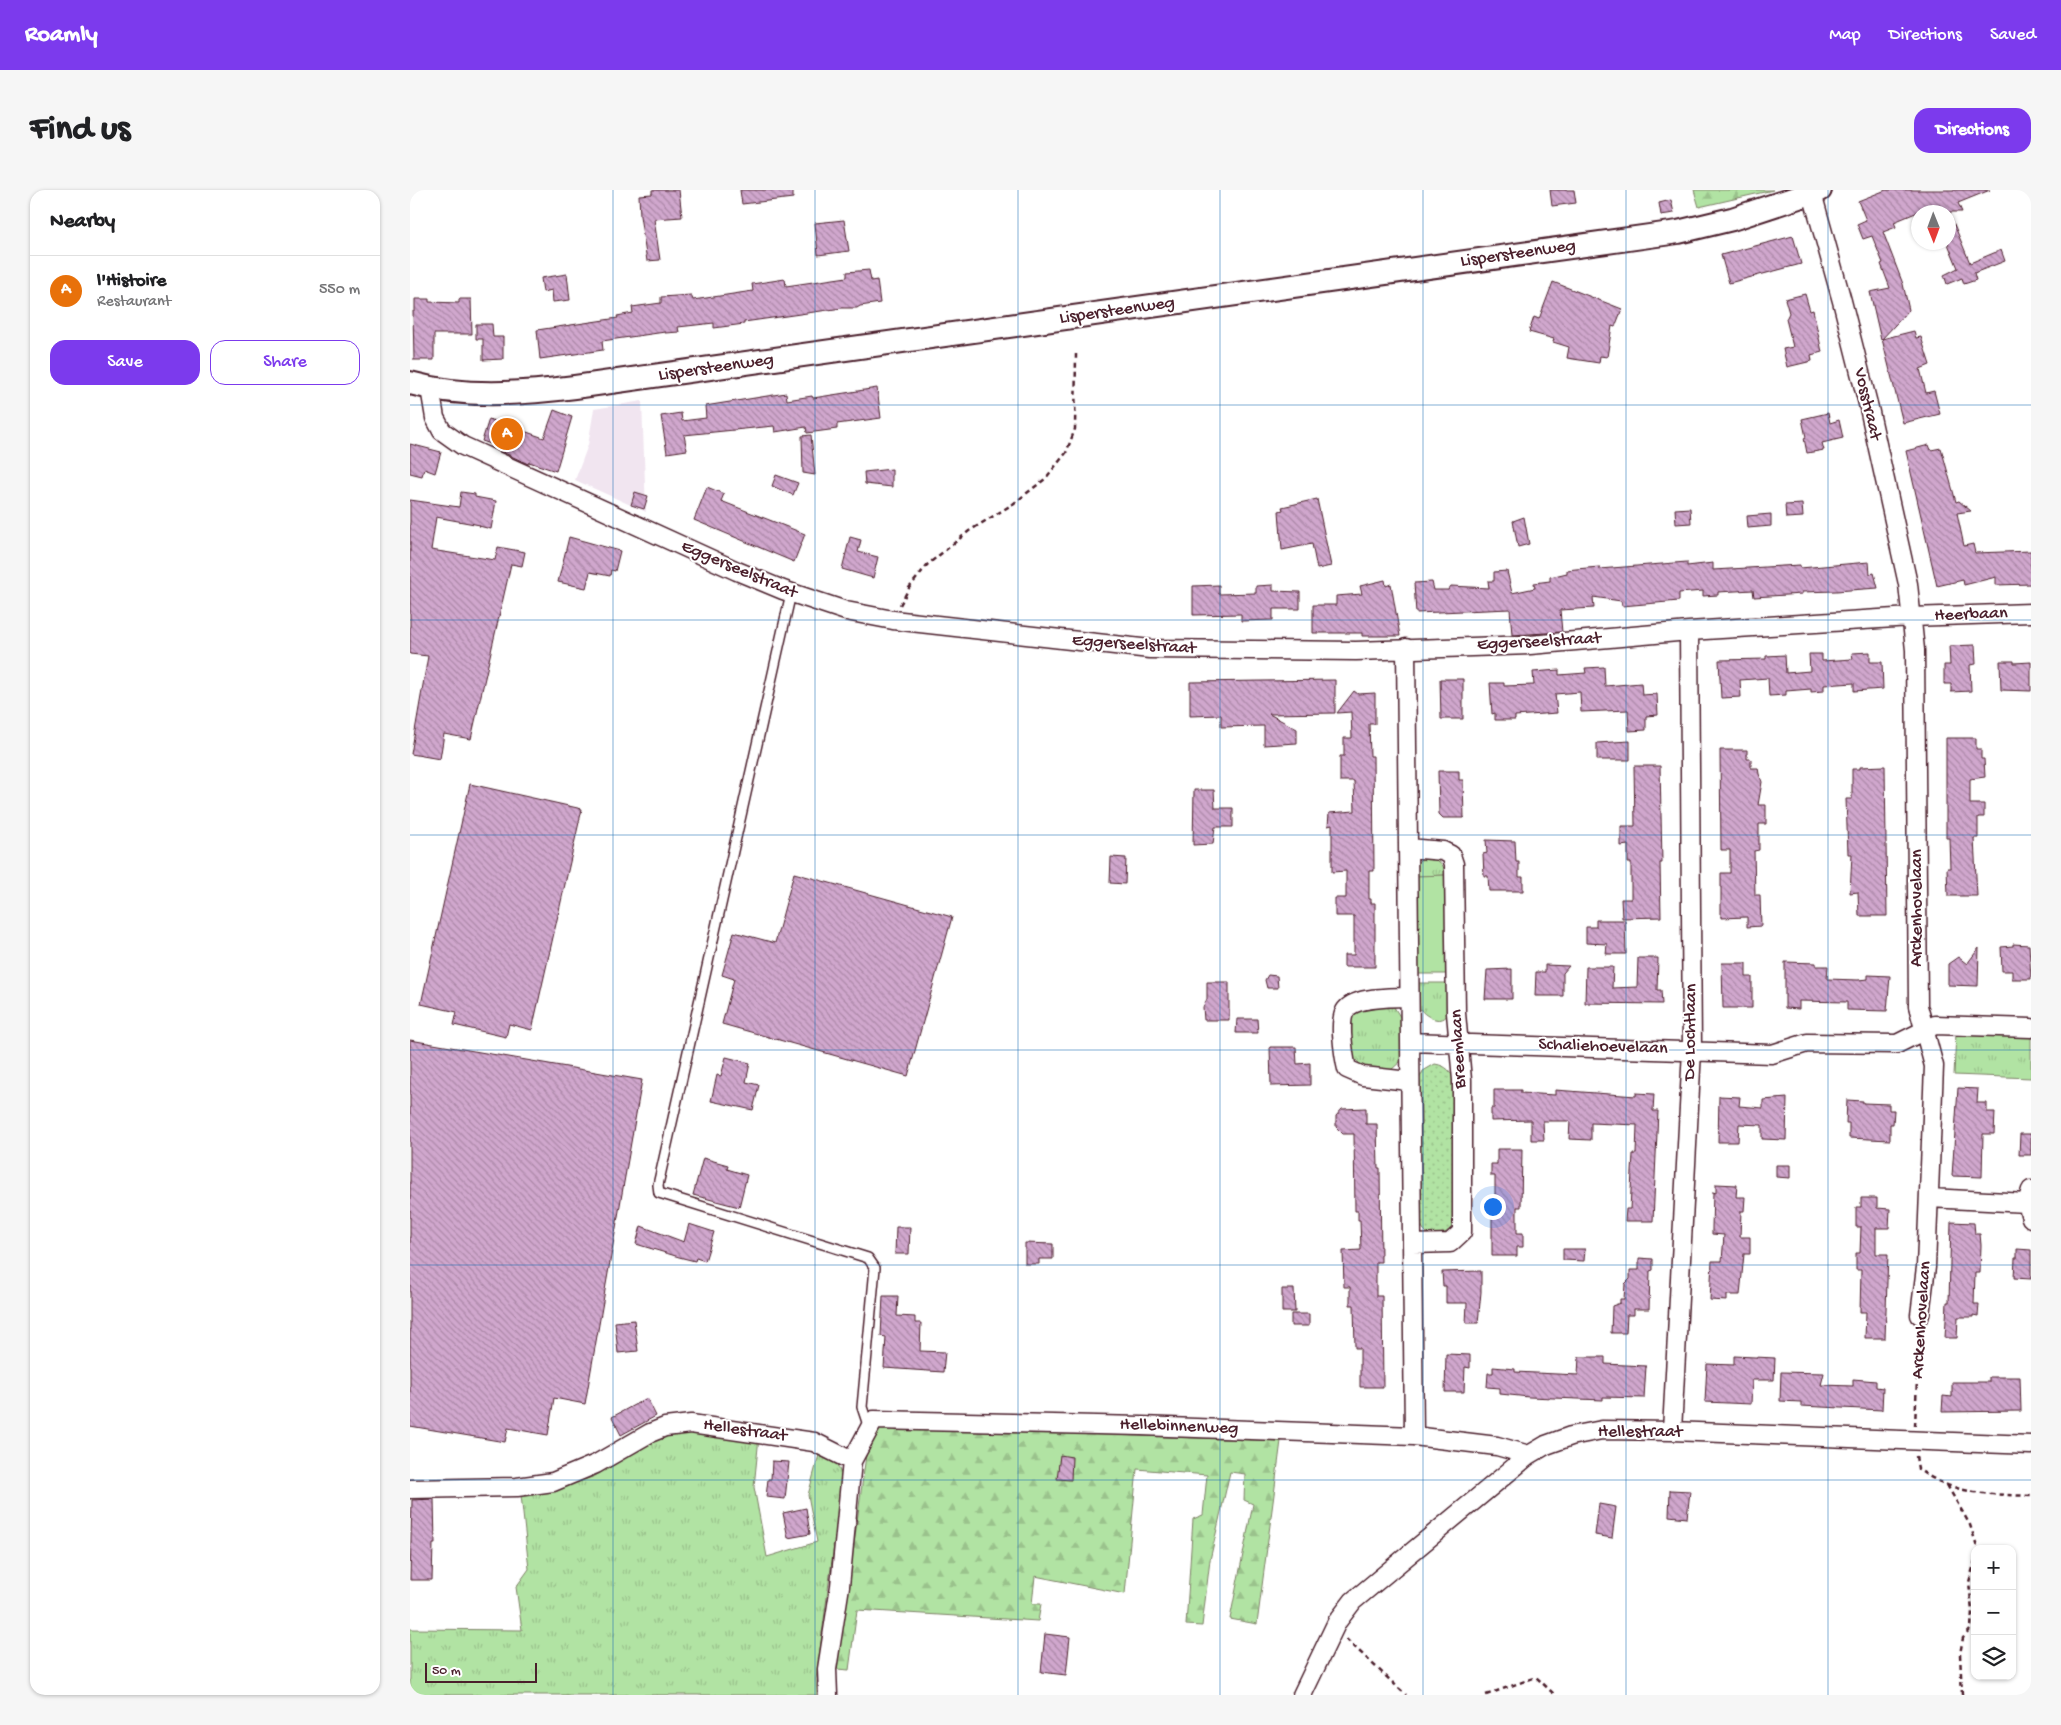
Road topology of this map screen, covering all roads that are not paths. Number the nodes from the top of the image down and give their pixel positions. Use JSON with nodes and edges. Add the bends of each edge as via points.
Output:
{"nodes":[{"id":1,"x":1816,"y":192,"type":"edge"},
{"id":2,"x":420,"y":386,"type":"edge"},
{"id":3,"x":791,"y":593,"type":"junction"},
{"id":4,"x":2031,"y":613,"type":"edge"},
{"id":5,"x":1911,"y":617,"type":"junction"},
{"id":6,"x":1688,"y":632,"type":"junction"},
{"id":7,"x":1406,"y":648,"type":"junction"},
{"id":8,"x":1408,"y":848,"type":"junction"},
{"id":9,"x":1408,"y":997,"type":"junction"},
{"id":10,"x":2031,"y":1028,"type":"edge"},
{"id":11,"x":1924,"y":1030,"type":"junction"},
{"id":12,"x":1410,"y":1042,"type":"junction"},
{"id":13,"x":1458,"y":1043,"type":"junction"},
{"id":14,"x":1692,"y":1050,"type":"junction"},
{"id":15,"x":1409,"y":1081,"type":"junction"},
{"id":16,"x":1929,"y":1198,"type":"junction"},
{"id":17,"x":2030,"y":1204,"type":"edge"},
{"id":18,"x":1412,"y":1244,"type":"junction"},
{"id":19,"x":1920,"y":1315,"type":"road end"},
{"id":20,"x":869,"y":1428,"type":"junction"},
{"id":21,"x":1672,"y":1431,"type":"junction"},
{"id":22,"x":1414,"y":1436,"type":"junction"},
{"id":23,"x":2031,"y":1445,"type":"edge"},
{"id":24,"x":1529,"y":1455,"type":"junction"},
{"id":25,"x":852,"y":1461,"type":"junction"},
{"id":26,"x":410,"y":1489,"type":"edge"},
{"id":27,"x":828,"y":1695,"type":"edge"},
{"id":28,"x":1302,"y":1695,"type":"edge"}],
"edges":[{"from":1,"to":2,"type":"street","name":"Lispersteenweg","via":[[1732,219],[1678,232],[575,388],[530,393],[462,393]]},
{"from":1,"to":5,"type":"street","name":"Vosstraat","via":[[1869,408],[1908,584]]},
{"from":2,"to":3,"type":"street","name":"Eggerseelstraat","via":[[442,432],[463,446]]},
{"from":3,"to":7,"type":"street","name":"Eggerseelstraat","via":[[846,611],[893,620],[1150,649],[1320,651]]},
{"from":3,"to":20,"type":"lane","via":[[658,1185],[659,1193],[868,1258],[875,1268],[862,1407]]},
{"from":4,"to":5,"type":"street","name":"Heerbaan"},
{"from":5,"to":6,"type":"street","name":"Eggerseelstraat"},
{"from":5,"to":11,"type":"street","name":"Arckenhovelaan","via":[[1915,650],[1918,1006]]},
{"from":6,"to":7,"type":"street","name":"Eggerseelstraat","via":[[1530,645]]},
{"from":6,"to":14,"type":"street","name":"De Lochtlaan"},
{"from":7,"to":8,"type":"street"},
{"from":8,"to":9,"type":"street"},
{"from":8,"to":13,"type":"street","name":"Breemlaan","via":[[1442,851],[1451,855],[1454,864]]},
{"from":9,"to":12,"type":"street"},
{"from":9,"to":15,"type":"street","via":[[1352,1004],[1342,1020],[1347,1069],[1363,1076]]},
{"from":10,"to":11,"type":"street","name":"Schaliehoevelaan","via":[[1935,1025]]},
{"from":11,"to":14,"type":"street","name":"Schaliehoevelaan","via":[[1897,1044],[1807,1043],[1772,1054]]},
{"from":11,"to":16,"type":"street","name":"Arckenhovelaan","via":[[1934,1066]]},
{"from":12,"to":13,"type":"street","name":"Schaliehoevelaan"},
{"from":12,"to":15,"type":"street"},
{"from":13,"to":14,"type":"street","name":"Schaliehoevelaan"},
{"from":13,"to":18,"type":"street","name":"Breemlaan","via":[[1462,1080],[1462,1232],[1450,1243]]},
{"from":14,"to":21,"type":"street","name":"De Lochtlaan"},
{"from":15,"to":18,"type":"street"},
{"from":16,"to":17,"type":"street"},
{"from":16,"to":19,"type":"street","name":"Arckenhovelaan"},
{"from":18,"to":22,"type":"street"},
{"from":20,"to":22,"type":"street","name":"Hellebinnenweg","via":[[874,1420],[888,1420]]},
{"from":20,"to":25,"type":"street"},
{"from":21,"to":23,"type":"street","name":"Hellestraat"},
{"from":21,"to":24,"type":"street","name":"Hellestraat","via":[[1602,1430],[1571,1436]]},
{"from":22,"to":24,"type":"street","name":"Hellebinnenweg","via":[[1497,1446]]},
{"from":24,"to":28,"type":"street","name":"Hellestraat","via":[[1353,1601],[1334,1628]]},
{"from":25,"to":26,"type":"street","name":"Hellestraat","via":[[801,1439],[691,1424],[665,1427],[650,1433],[596,1464],[553,1482],[517,1488]]},
{"from":25,"to":27,"type":"street","via":[[840,1586],[827,1669]]}]}
